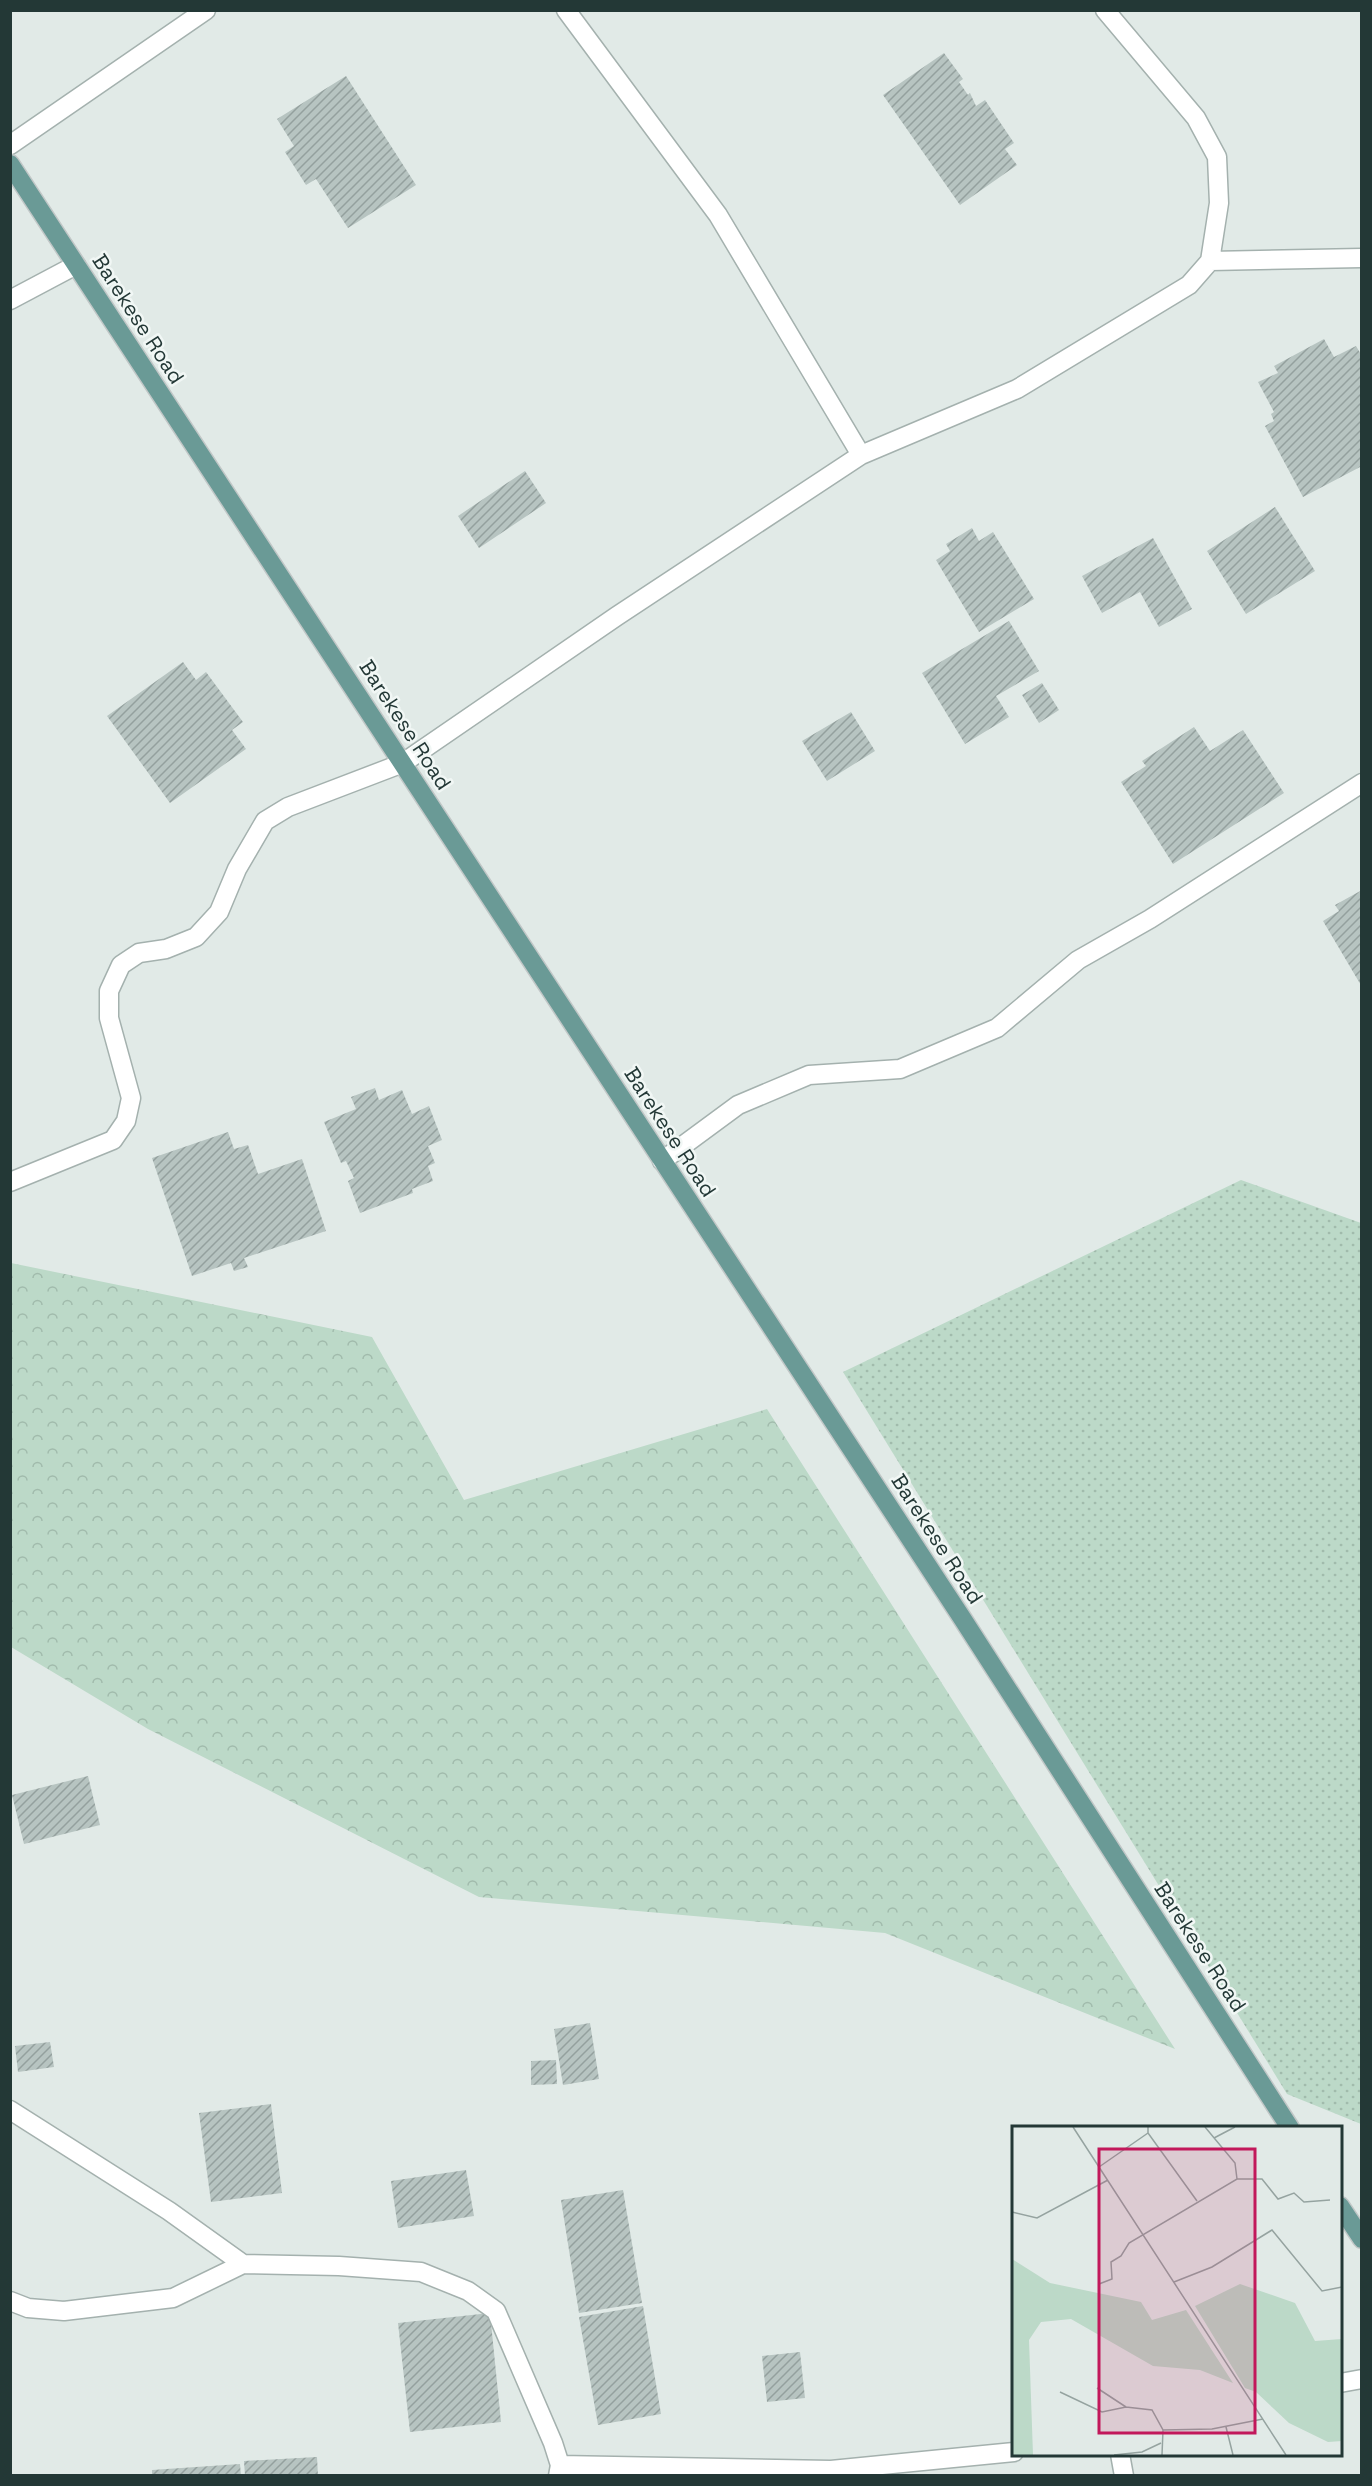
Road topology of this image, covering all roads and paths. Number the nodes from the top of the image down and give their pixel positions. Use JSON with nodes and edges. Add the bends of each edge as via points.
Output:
{"nodes":[{"id":1,"x":206,"y":10,"type":"edge"},
{"id":2,"x":566,"y":10,"type":"edge"},
{"id":3,"x":1105,"y":10,"type":"edge"},
{"id":4,"x":10,"y":145,"type":"edge"},
{"id":5,"x":10,"y":164,"type":"edge"},
{"id":6,"x":1362,"y":258,"type":"edge"},
{"id":7,"x":1210,"y":261,"type":"junction"},
{"id":8,"x":76,"y":265,"type":"junction"},
{"id":9,"x":10,"y":300,"type":"edge"},
{"id":10,"x":861,"y":455,"type":"junction"},
{"id":11,"x":403,"y":763,"type":"junction"},
{"id":12,"x":1362,"y":783,"type":"edge"},
{"id":13,"x":662,"y":1161,"type":"junction"},
{"id":14,"x":10,"y":1182,"type":"edge"},
{"id":15,"x":10,"y":2110,"type":"edge"},
{"id":16,"x":1289,"y":2126,"type":"edge"},
{"id":17,"x":1342,"y":2208,"type":"edge"},
{"id":18,"x":1362,"y":2239,"type":"edge"},
{"id":19,"x":243,"y":2264,"type":"junction"},
{"id":20,"x":10,"y":2301,"type":"edge"},
{"id":21,"x":1362,"y":2379,"type":"edge"},
{"id":22,"x":1342,"y":2383,"type":"edge"},
{"id":23,"x":1012,"y":2452,"type":"edge"},
{"id":24,"x":1120,"y":2456,"type":"edge"},
{"id":25,"x":559,"y":2470,"type":"edge"},
{"id":26,"x":1124,"y":2475,"type":"edge"}],
"edges":[{"from":1,"to":4,"type":"street"},
{"from":2,"to":10,"type":"street","via":[[718,215]]},
{"from":3,"to":7,"type":"street","via":[[1196,118],[1218,157],[1219,204]]},
{"from":5,"to":8,"type":"main road","name":"Barekese Road"},
{"from":6,"to":7,"type":"street"},
{"from":7,"to":10,"type":"street","via":[[1189,285],[1017,389]]},
{"from":8,"to":9,"type":"street"},
{"from":8,"to":11,"type":"main road","name":"Barekese Road"},
{"from":10,"to":11,"type":"street"},
{"from":11,"to":13,"type":"main road","name":"Barekese Road"},
{"from":11,"to":14,"type":"street","via":[[288,807],[265,821],[237,869],[219,912],[196,937],[166,950],[139,953],[122,965],[109,991],[109,1018],[131,1098],[126,1121],[113,1140]]},
{"from":12,"to":13,"type":"street","via":[[1150,919],[1078,960],[997,1028],[900,1069],[809,1075],[738,1105]]},
{"from":13,"to":16,"type":"main road","name":"Barekese Road"},
{"from":15,"to":19,"type":"street","via":[[169,2211]]},
{"from":17,"to":18,"type":"main road"},
{"from":19,"to":20,"type":"street","via":[[173,2298],[64,2311],[28,2308]]},
{"from":19,"to":25,"type":"street","via":[[421,2272],[468,2291],[496,2311],[553,2443]]},
{"from":21,"to":22,"type":"street"},
{"from":23,"to":25,"type":"street","via":[[831,2470]]},
{"from":24,"to":26,"type":"street"}]}
